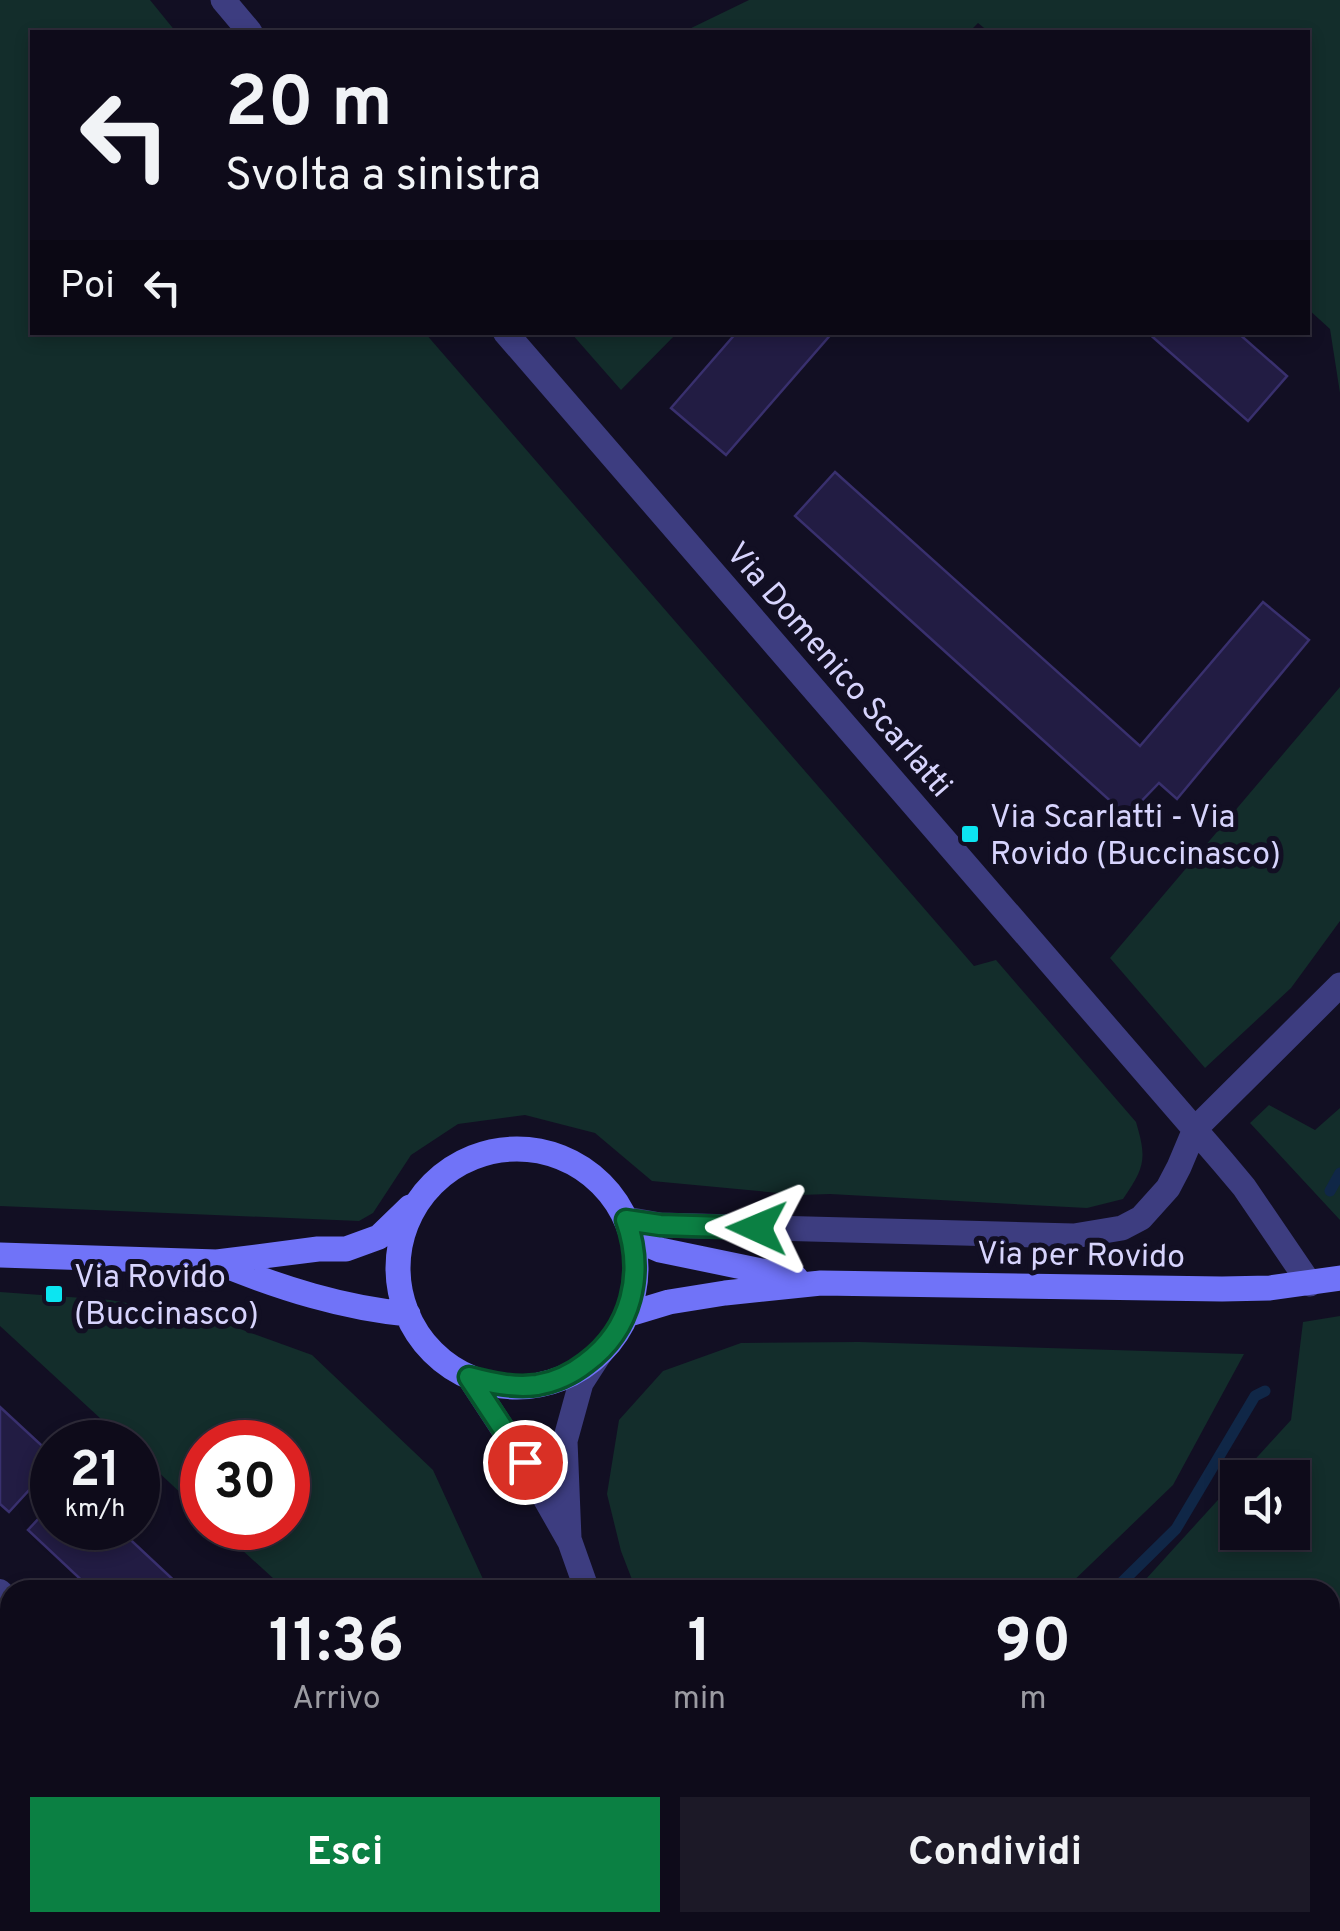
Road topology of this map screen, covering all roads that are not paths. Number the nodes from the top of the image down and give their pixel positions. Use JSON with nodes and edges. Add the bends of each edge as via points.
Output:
{"nodes":[{"id":1,"x":223,"y":0,"type":"edge"},
{"id":2,"x":248,"y":30,"type":"edge"},
{"id":3,"x":508,"y":335,"type":"edge"},
{"id":4,"x":1340,"y":986,"type":"edge"},
{"id":5,"x":1194,"y":1129,"type":"junction"},
{"id":6,"x":425,"y":1192,"type":"junction"},
{"id":7,"x":629,"y":1229,"type":"junction"},
{"id":8,"x":0,"y":1255,"type":"edge"},
{"id":9,"x":216,"y":1262,"type":"junction"},
{"id":10,"x":1340,"y":1278,"type":"edge"},
{"id":11,"x":820,"y":1283,"type":"junction"},
{"id":12,"x":1310,"y":1284,"type":"junction"},
{"id":13,"x":408,"y":1314,"type":"junction"},
{"id":14,"x":626,"y":1315,"type":"junction"},
{"id":15,"x":601,"y":1352,"type":"junction"},
{"id":16,"x":469,"y":1377,"type":"junction"},
{"id":17,"x":570,"y":1542,"type":"junction"},
{"id":18,"x":583,"y":1580,"type":"edge"}],
"edges":[{"from":1,"to":2,"type":"street"},
{"from":3,"to":5,"type":"street","name":"Via Domenico Scarlatti"},
{"from":4,"to":5,"type":"street"},
{"from":5,"to":7,"type":"street","via":[[1168,1188],[1122,1228],[1074,1236]]},
{"from":5,"to":12,"type":"street","name":"Via Domenico Scarlatti","via":[[1244,1187]]},
{"from":6,"to":7,"type":"street","via":[[476,1156],[539,1150],[596,1178]]},
{"from":6,"to":9,"type":"street","via":[[362,1245]]},
{"from":6,"to":13,"type":"street","via":[[399,1251]]},
{"from":7,"to":11,"type":"street","name":"Via per Rovido","via":[[660,1250]]},
{"from":7,"to":14,"type":"street","via":[[636,1278]]},
{"from":8,"to":9,"type":"street"},
{"from":9,"to":13,"type":"street","via":[[273,1284]]},
{"from":10,"to":12,"type":"street","name":"Via per Rovido"},
{"from":11,"to":12,"type":"street","name":"Via per Rovido"},
{"from":11,"to":14,"type":"street","name":"Via per Rovido","via":[[669,1302]]},
{"from":13,"to":16,"type":"street","via":[[422,1340]]},
{"from":14,"to":15,"type":"street"},
{"from":15,"to":16,"type":"street","via":[[573,1373],[539,1385]]},
{"from":15,"to":17,"type":"street","via":[[581,1384],[565,1442]]},
{"from":16,"to":17,"type":"street"},
{"from":17,"to":18,"type":"street"}]}
